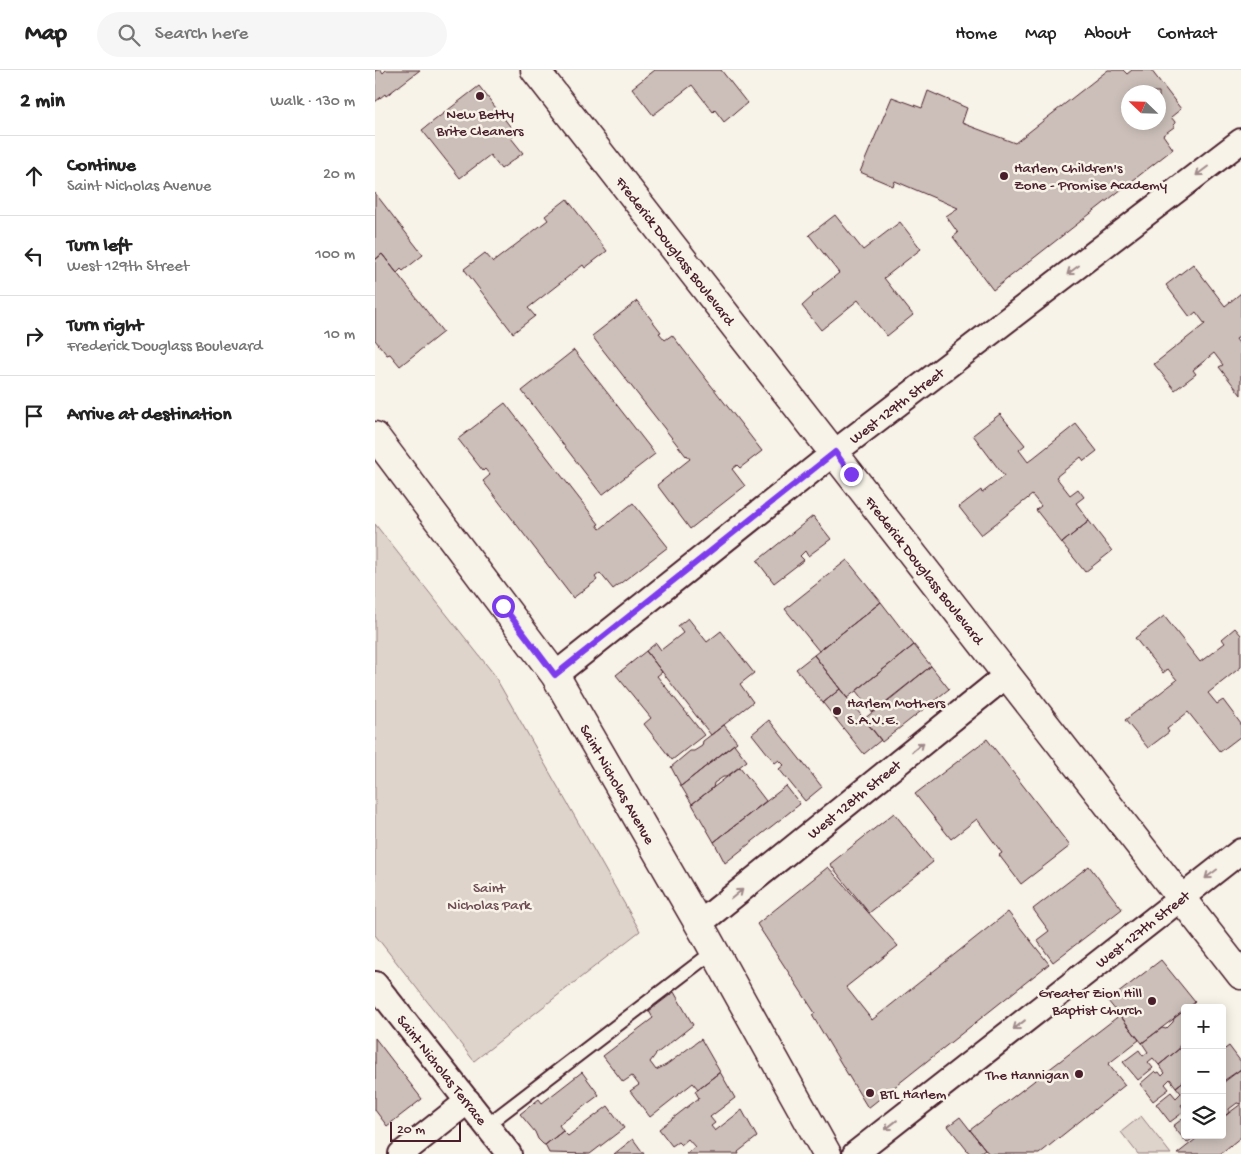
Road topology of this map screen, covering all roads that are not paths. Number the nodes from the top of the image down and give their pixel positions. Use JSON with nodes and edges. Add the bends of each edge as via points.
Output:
{"nodes":[{"id":1,"x":535,"y":70,"type":"edge"},
{"id":2,"x":1241,"y":141,"type":"edge"},
{"id":3,"x":375,"y":436,"type":"edge"},
{"id":4,"x":835,"y":452,"type":"junction"},
{"id":5,"x":1008,"y":674,"type":"junction"},
{"id":6,"x":555,"y":675,"type":"junction"},
{"id":7,"x":1241,"y":851,"type":"edge"},
{"id":8,"x":1181,"y":897,"type":"junction"},
{"id":9,"x":699,"y":924,"type":"junction"},
{"id":10,"x":714,"y":950,"type":"junction"},
{"id":11,"x":1241,"y":974,"type":"edge"},
{"id":12,"x":375,"y":984,"type":"edge"},
{"id":13,"x":468,"y":1101,"type":"junction"},
{"id":14,"x":487,"y":1125,"type":"junction"},
{"id":15,"x":401,"y":1154,"type":"edge"},
{"id":16,"x":509,"y":1154,"type":"edge"},
{"id":17,"x":827,"y":1154,"type":"edge"},
{"id":18,"x":855,"y":1154,"type":"edge"}],
"edges":[{"from":1,"to":4,"type":"main road","name":"Frederick Douglass Boulevard"},
{"from":2,"to":4,"type":"street","name":"West 129th Street","one_way":true},
{"from":3,"to":6,"type":"main road","name":"Saint Nicholas Avenue"},
{"from":4,"to":5,"type":"main road","name":"Frederick Douglass Boulevard"},
{"from":4,"to":6,"type":"street","name":"West 129th Street"},
{"from":5,"to":8,"type":"main road","name":"Frederick Douglass Boulevard"},
{"from":9,"to":5,"type":"street","name":"West 128th Street","one_way":true},
{"from":6,"to":9,"type":"main road","name":"Saint Nicholas Avenue"},
{"from":7,"to":8,"type":"street","name":"West 127th Street","one_way":true},
{"from":8,"to":11,"type":"main road","name":"Frederick Douglass Boulevard"},
{"from":8,"to":18,"type":"street","name":"West 127th Street","one_way":true},
{"from":9,"to":10,"type":"main road","name":"Saint Nicholas Avenue"},
{"from":10,"to":14,"type":"lane"},
{"from":10,"to":17,"type":"main road","name":"Saint Nicholas Avenue"},
{"from":12,"to":13,"type":"street","name":"Saint Nicholas Terrace"},
{"from":13,"to":14,"type":"street","name":"Saint Nicholas Terrace"},
{"from":13,"to":15,"type":"street"},
{"from":14,"to":16,"type":"street","name":"Saint Nicholas Terrace"}]}
